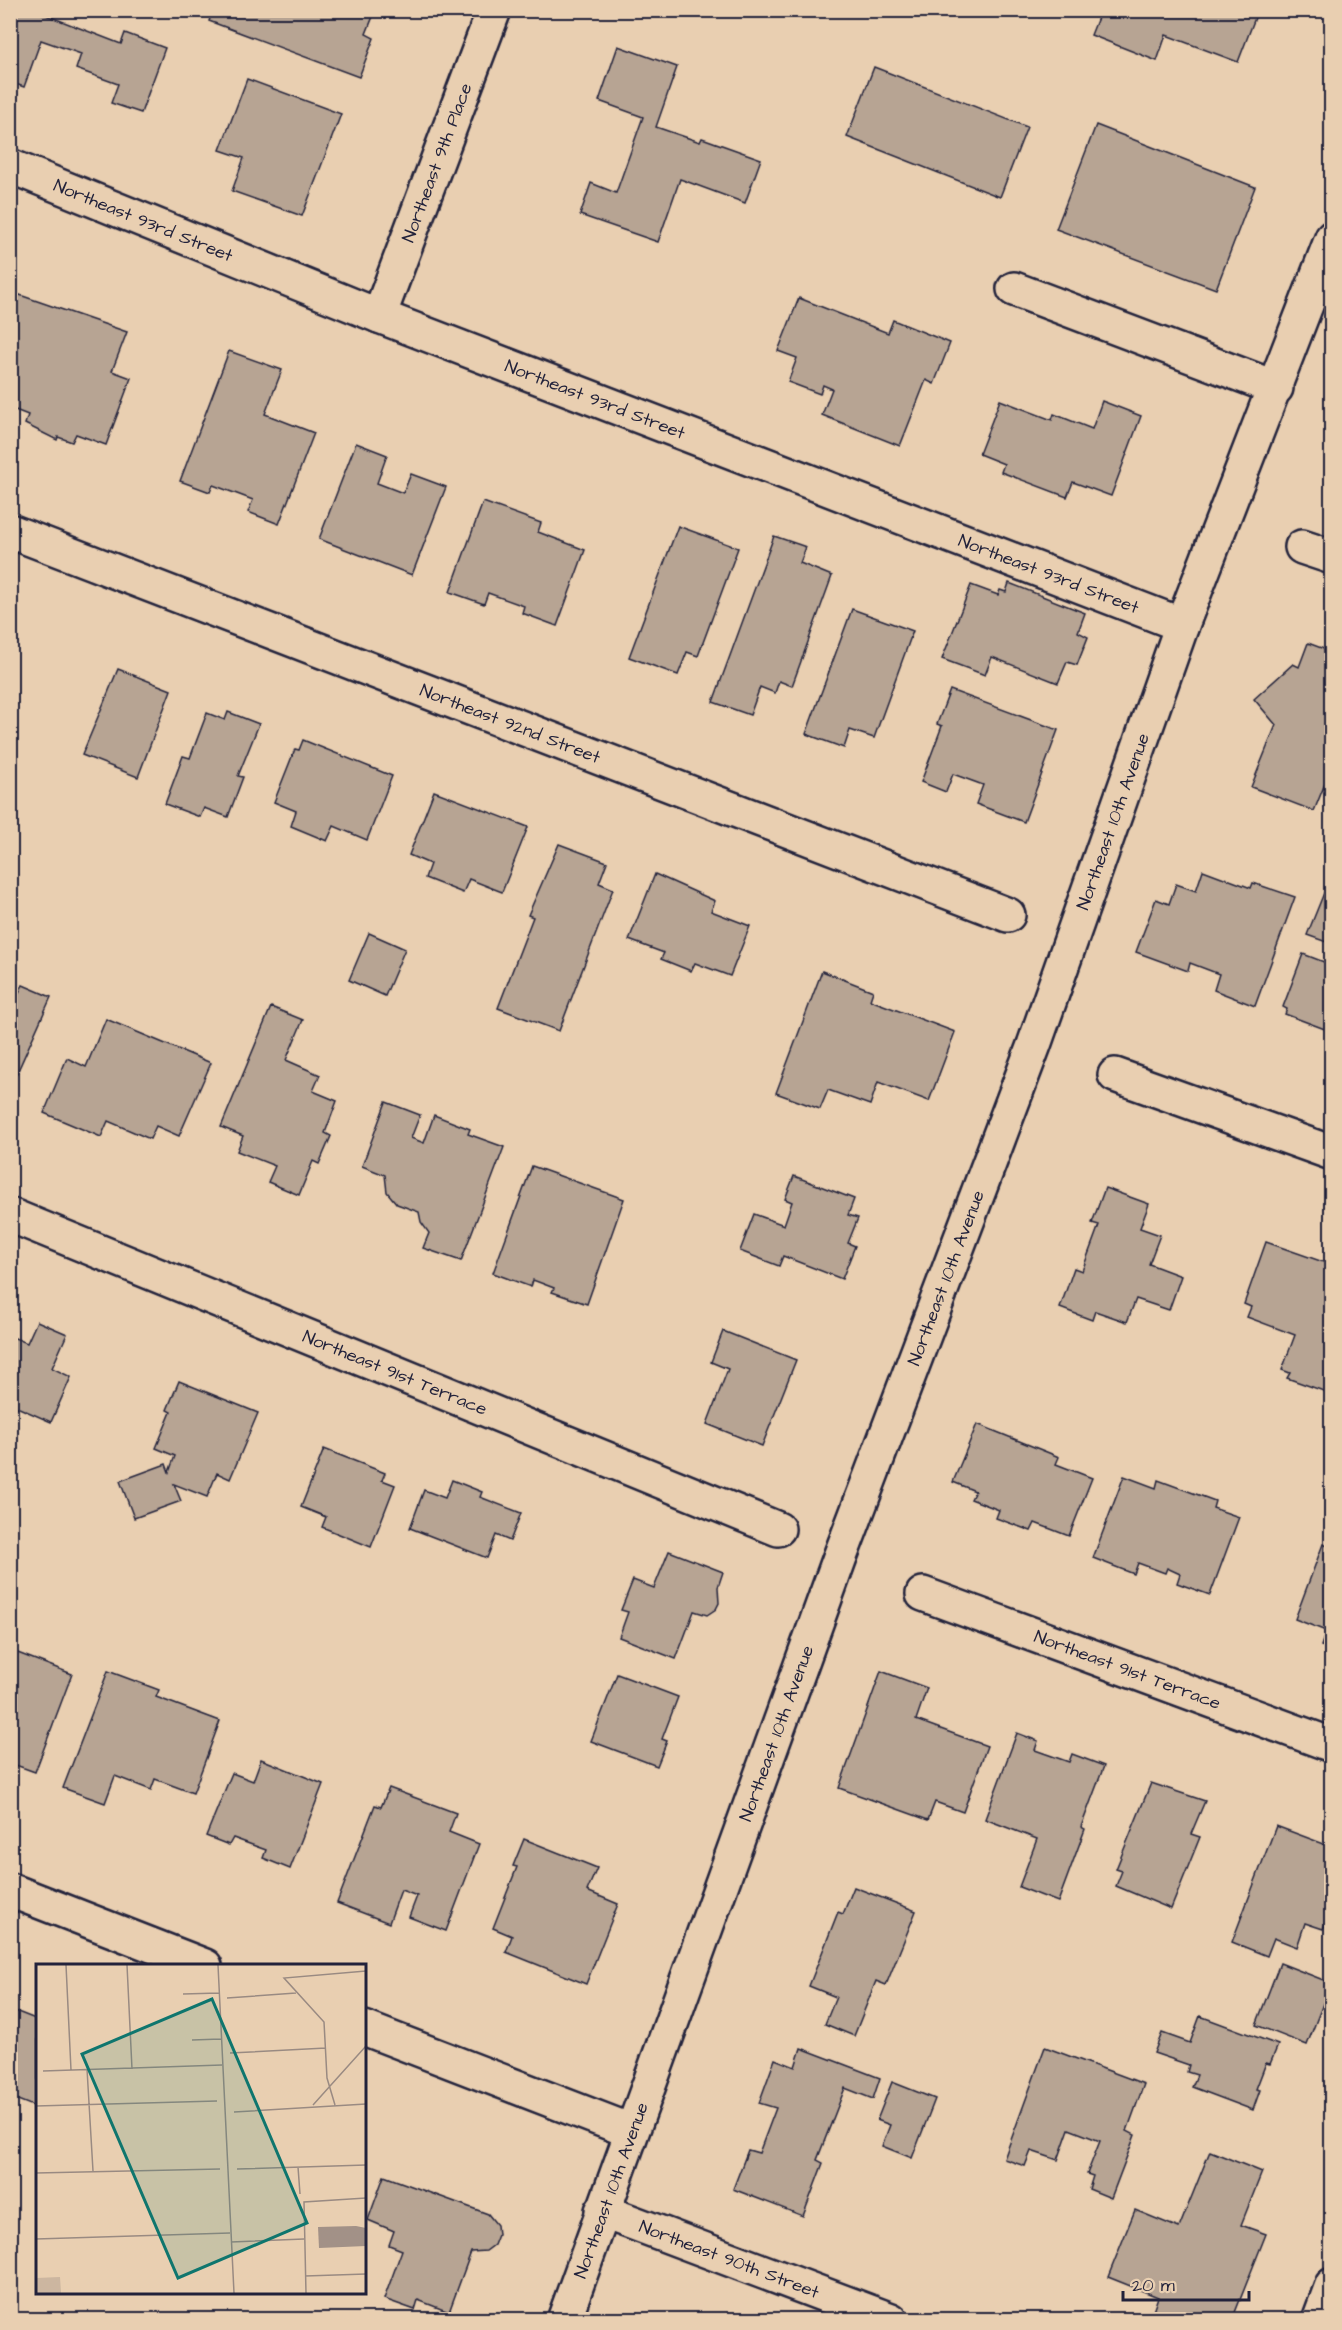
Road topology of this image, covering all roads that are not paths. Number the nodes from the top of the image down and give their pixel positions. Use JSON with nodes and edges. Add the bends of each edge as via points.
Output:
{"nodes":[{"id":1,"x":494,"y":10,"type":"edge"},
{"id":2,"x":10,"y":166,"type":"edge"},
{"id":3,"x":1332,"y":238,"type":"edge"},
{"id":4,"x":1014,"y":290,"type":"dead end"},
{"id":5,"x":379,"y":316,"type":"junction"},
{"id":6,"x":1276,"y":388,"type":"junction"},
{"id":7,"x":10,"y":531,"type":"edge"},
{"id":8,"x":1182,"y":625,"type":"junction"},
{"id":9,"x":1008,"y":915,"type":"dead end"},
{"id":10,"x":1115,"y":1075,"type":"dead end"},
{"id":11,"x":1332,"y":1153,"type":"edge"},
{"id":12,"x":10,"y":1215,"type":"edge"},
{"id":13,"x":778,"y":1529,"type":"dead end"},
{"id":14,"x":923,"y":1594,"type":"dead end"},
{"id":15,"x":1332,"y":1745,"type":"edge"},
{"id":16,"x":10,"y":1890,"type":"edge"},
{"id":17,"x":202,"y":1964,"type":"edge"},
{"id":18,"x":366,"y":2029,"type":"edge"},
{"id":19,"x":631,"y":2131,"type":"junction"},
{"id":20,"x":602,"y":2211,"type":"junction"},
{"id":21,"x":1332,"y":2285,"type":"edge"},
{"id":22,"x":564,"y":2319,"type":"edge"},
{"id":23,"x":891,"y":2319,"type":"edge"},
{"id":24,"x":1319,"y":2319,"type":"edge"}],
"edges":[{"from":1,"to":5,"type":"street","name":"Northeast 9th Place"},
{"from":2,"to":5,"type":"street","name":"Northeast 93rd Street"},
{"from":3,"to":6,"type":"street","name":"Northeast 10th Avenue"},
{"from":4,"to":6,"type":"street"},
{"from":5,"to":8,"type":"street","name":"Northeast 93rd Street"},
{"from":6,"to":8,"type":"street","name":"Northeast 10th Avenue"},
{"from":7,"to":9,"type":"street","name":"Northeast 92nd Street"},
{"from":8,"to":19,"type":"street","name":"Northeast 10th Avenue","via":[[1034,1045],[840,1557]]},
{"from":10,"to":11,"type":"street"},
{"from":12,"to":13,"type":"street","name":"Northeast 91st Terrace"},
{"from":14,"to":15,"type":"street","name":"Northeast 91st Terrace"},
{"from":16,"to":17,"type":"street"},
{"from":18,"to":19,"type":"street"},
{"from":19,"to":20,"type":"street","name":"Northeast 10th Avenue"},
{"from":20,"to":22,"type":"street","name":"Northeast 10th Avenue"},
{"from":20,"to":23,"type":"street","name":"Northeast 90th Street"},
{"from":21,"to":24,"type":"street"}]}
